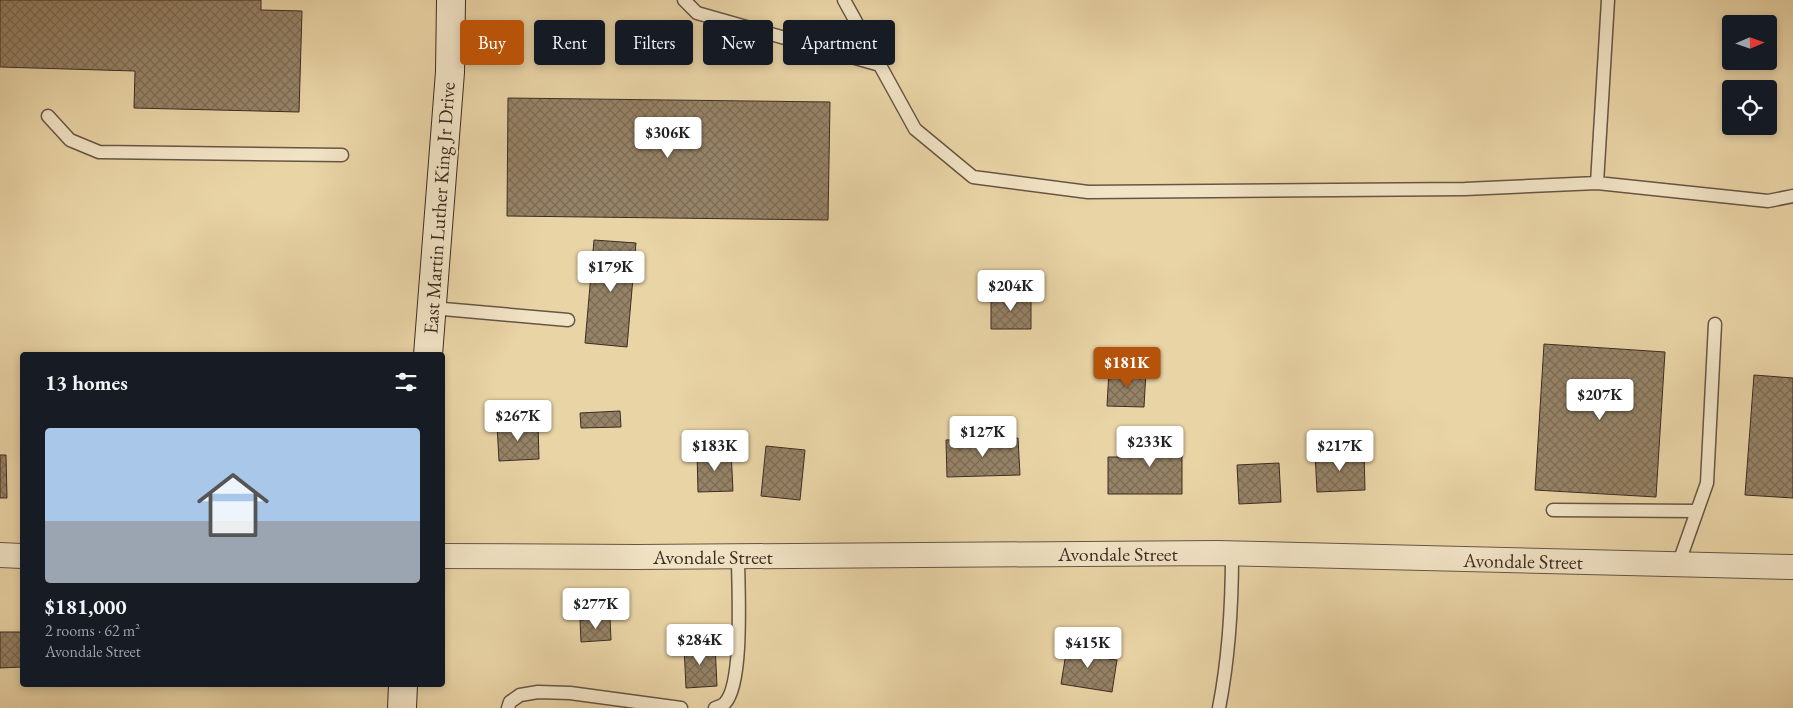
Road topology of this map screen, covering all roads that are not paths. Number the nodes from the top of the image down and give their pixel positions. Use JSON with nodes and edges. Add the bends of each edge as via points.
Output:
{"nodes":[{"id":1,"x":451,"y":0,"type":"edge"},
{"id":2,"x":684,"y":0,"type":"edge"},
{"id":3,"x":844,"y":0,"type":"edge"},
{"id":4,"x":1608,"y":0,"type":"edge"},
{"id":5,"x":855,"y":20,"type":"edge"},
{"id":6,"x":783,"y":37,"type":"edge"},
{"id":7,"x":880,"y":65,"type":"edge"},
{"id":8,"x":48,"y":116,"type":"dead end"},
{"id":9,"x":342,"y":155,"type":"dead end"},
{"id":10,"x":1597,"y":183,"type":"junction"},
{"id":11,"x":1793,"y":196,"type":"edge"},
{"id":12,"x":432,"y":308,"type":"junction"},
{"id":13,"x":568,"y":320,"type":"dead end"},
{"id":14,"x":1715,"y":324,"type":"dead end"},
{"id":15,"x":428,"y":352,"type":"edge"},
{"id":16,"x":1553,"y":510,"type":"dead end"},
{"id":17,"x":1697,"y":511,"type":"junction"},
{"id":18,"x":1232,"y":554,"type":"junction"},
{"id":19,"x":0,"y":556,"type":"edge"},
{"id":20,"x":20,"y":556,"type":"edge"},
{"id":21,"x":445,"y":556,"type":"edge"},
{"id":22,"x":738,"y":556,"type":"junction"},
{"id":23,"x":1678,"y":564,"type":"junction"},
{"id":24,"x":1793,"y":567,"type":"edge"},
{"id":25,"x":403,"y":687,"type":"edge"},
{"id":26,"x":402,"y":708,"type":"edge"},
{"id":27,"x":508,"y":708,"type":"edge"},
{"id":28,"x":681,"y":708,"type":"edge"},
{"id":29,"x":715,"y":708,"type":"edge"},
{"id":30,"x":1219,"y":708,"type":"edge"}],
"edges":[{"from":1,"to":12,"type":"main road","name":"East Martin Luther King Jr Drive","via":[[450,72]]},
{"from":2,"to":6,"type":"lane","via":[[697,13]]},
{"from":3,"to":5,"type":"lane"},
{"from":4,"to":10,"type":"lane"},
{"from":7,"to":10,"type":"lane","via":[[915,129],[974,177],[1088,192],[1465,189]]},
{"from":8,"to":9,"type":"lane","via":[[70,140],[99,152]]},
{"from":10,"to":11,"type":"lane","via":[[1768,201]]},
{"from":12,"to":13,"type":"lane"},
{"from":12,"to":15,"type":"main road","name":"East Martin Luther King Jr Drive"},
{"from":14,"to":17,"type":"lane","via":[[1707,483]]},
{"from":16,"to":17,"type":"lane"},
{"from":17,"to":23,"type":"lane"},
{"from":18,"to":22,"type":"street","name":"Avondale Street"},
{"from":18,"to":23,"type":"street","name":"Avondale Street"},
{"from":18,"to":30,"type":"lane","via":[[1226,668]]},
{"from":19,"to":20,"type":"street"},
{"from":21,"to":22,"type":"street","name":"Avondale Street"},
{"from":22,"to":29,"type":"lane","via":[[737,665],[734,684],[725,702]]},
{"from":23,"to":24,"type":"street","name":"Avondale Street"},
{"from":25,"to":26,"type":"main road"},
{"from":27,"to":28,"type":"lane","via":[[510,702],[520,695],[538,692],[570,693]]}]}
